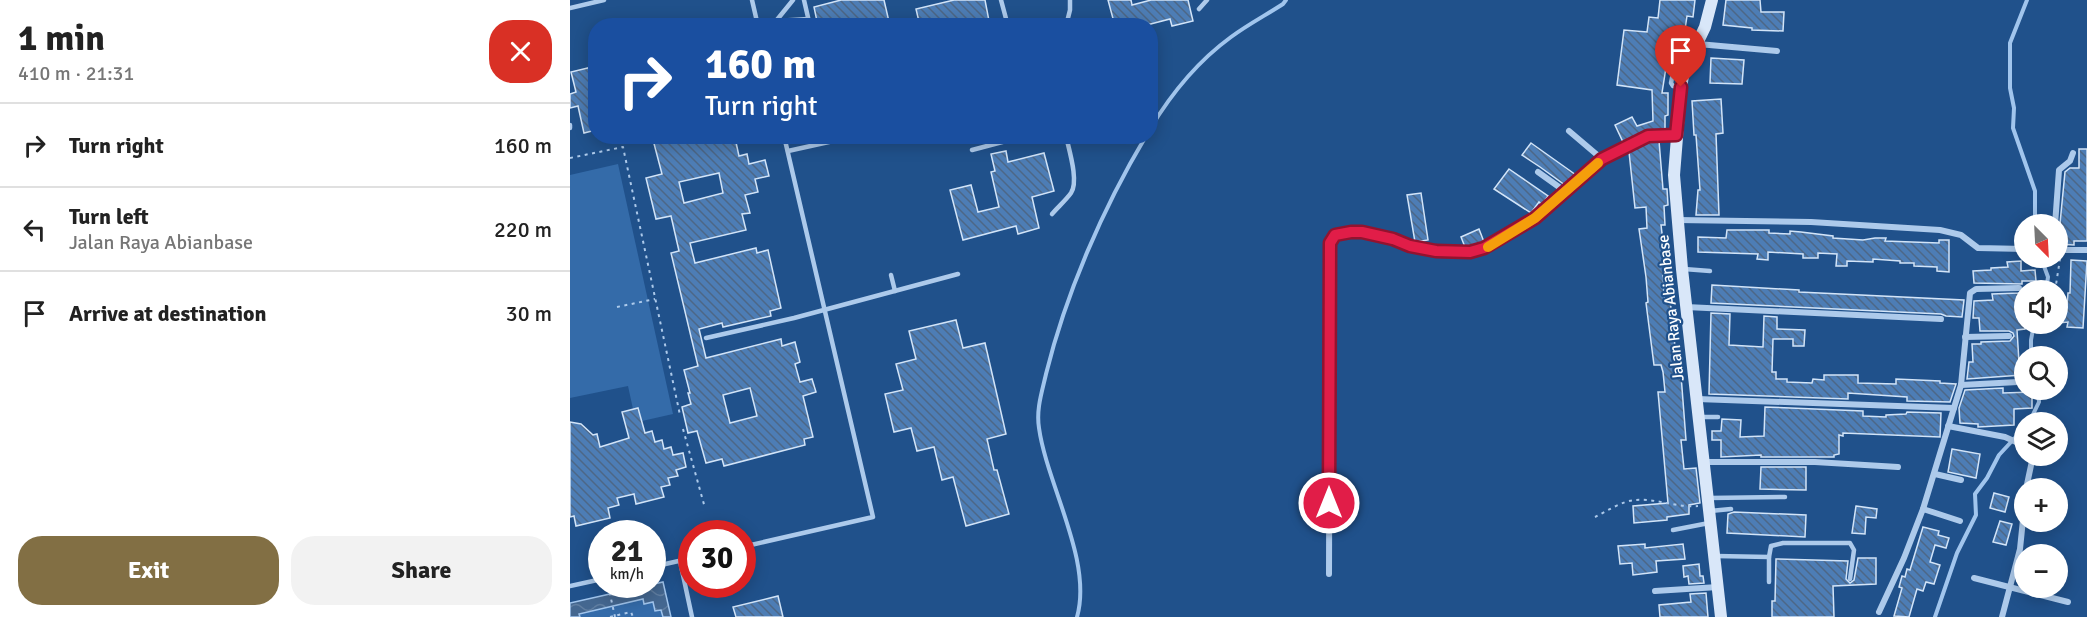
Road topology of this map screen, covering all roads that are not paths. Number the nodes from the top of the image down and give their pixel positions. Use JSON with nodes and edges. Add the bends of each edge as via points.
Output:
{"nodes":[{"id":1,"x":604,"y":0,"type":"edge"},
{"id":2,"x":752,"y":0,"type":"edge"},
{"id":3,"x":793,"y":0,"type":"edge"},
{"id":4,"x":804,"y":0,"type":"edge"},
{"id":5,"x":1001,"y":0,"type":"edge"},
{"id":6,"x":1070,"y":0,"type":"edge"},
{"id":7,"x":1207,"y":0,"type":"edge"},
{"id":8,"x":1712,"y":0,"type":"edge"},
{"id":9,"x":570,"y":8,"type":"edge"},
{"id":10,"x":1199,"y":9,"type":"dead end"},
{"id":11,"x":756,"y":18,"type":"edge"},
{"id":12,"x":778,"y":18,"type":"edge"},
{"id":13,"x":808,"y":18,"type":"edge"},
{"id":14,"x":1006,"y":18,"type":"edge"},
{"id":15,"x":1068,"y":18,"type":"edge"},
{"id":16,"x":1697,"y":44,"type":"junction"},
{"id":17,"x":1777,"y":51,"type":"dead end"},
{"id":18,"x":1569,"y":131,"type":"dead end"},
{"id":19,"x":1676,"y":135,"type":"junction"},
{"id":20,"x":786,"y":144,"type":"edge"},
{"id":21,"x":819,"y":144,"type":"edge"},
{"id":22,"x":995,"y":144,"type":"edge"},
{"id":23,"x":1068,"y":144,"type":"edge"},
{"id":24,"x":972,"y":150,"type":"dead end"},
{"id":25,"x":788,"y":151,"type":"junction"},
{"id":26,"x":2073,"y":153,"type":"dead end"},
{"id":27,"x":1602,"y":159,"type":"junction"},
{"id":28,"x":1538,"y":172,"type":"dead end"},
{"id":29,"x":1566,"y":192,"type":"junction"},
{"id":30,"x":1052,"y":214,"type":"dead end"},
{"id":31,"x":2056,"y":214,"type":"edge"},
{"id":32,"x":1677,"y":220,"type":"junction"},
{"id":33,"x":2014,"y":249,"type":"edge"},
{"id":34,"x":2068,"y":250,"type":"edge"},
{"id":35,"x":2087,"y":250,"type":"edge"},
{"id":36,"x":1682,"y":269,"type":"junction"},
{"id":37,"x":1710,"y":271,"type":"dead end"},
{"id":38,"x":958,"y":274,"type":"dead end"},
{"id":39,"x":891,"y":275,"type":"dead end"},
{"id":40,"x":2014,"y":288,"type":"edge"},
{"id":41,"x":895,"y":291,"type":"junction"},
{"id":42,"x":1686,"y":307,"type":"junction"},
{"id":43,"x":824,"y":309,"type":"junction"},
{"id":44,"x":1941,"y":319,"type":"dead end"},
{"id":45,"x":2009,"y":336,"type":"dead end"},
{"id":46,"x":1965,"y":337,"type":"junction"},
{"id":47,"x":706,"y":338,"type":"dead end"},
{"id":48,"x":2014,"y":382,"type":"edge"},
{"id":49,"x":1961,"y":385,"type":"junction"},
{"id":50,"x":1696,"y":399,"type":"junction"},
{"id":51,"x":1954,"y":408,"type":"junction"},
{"id":52,"x":1698,"y":417,"type":"junction"},
{"id":53,"x":1718,"y":417,"type":"dead end"},
{"id":54,"x":1948,"y":426,"type":"junction"},
{"id":55,"x":2014,"y":441,"type":"edge"},
{"id":56,"x":1704,"y":462,"type":"junction"},
{"id":57,"x":1898,"y":467,"type":"dead end"},
{"id":58,"x":1935,"y":474,"type":"junction"},
{"id":59,"x":1961,"y":480,"type":"dead end"},
{"id":60,"x":1785,"y":497,"type":"dead end"},
{"id":61,"x":1710,"y":509,"type":"junction"},
{"id":62,"x":1731,"y":509,"type":"dead end"},
{"id":63,"x":1923,"y":509,"type":"junction"},
{"id":64,"x":1960,"y":521,"type":"dead end"},
{"id":65,"x":1673,"y":530,"type":"dead end"},
{"id":66,"x":2022,"y":532,"type":"edge"},
{"id":67,"x":756,"y":544,"type":"edge"},
{"id":68,"x":1716,"y":556,"type":"junction"},
{"id":69,"x":1769,"y":557,"type":"junction"},
{"id":70,"x":1329,"y":574,"type":"dead end"},
{"id":71,"x":1974,"y":578,"type":"dead end"},
{"id":72,"x":1850,"y":579,"type":"dead end"},
{"id":73,"x":588,"y":582,"type":"edge"},
{"id":74,"x":1769,"y":582,"type":"dead end"},
{"id":75,"x":570,"y":586,"type":"edge"},
{"id":76,"x":1718,"y":587,"type":"junction"},
{"id":77,"x":2009,"y":588,"type":"junction"},
{"id":78,"x":1655,"y":591,"type":"dead end"},
{"id":79,"x":688,"y":598,"type":"edge"},
{"id":80,"x":2068,"y":602,"type":"dead end"},
{"id":81,"x":1879,"y":612,"type":"dead end"},
{"id":82,"x":692,"y":617,"type":"edge"},
{"id":83,"x":1721,"y":617,"type":"edge"},
{"id":84,"x":2002,"y":617,"type":"edge"}],
"edges":[{"from":1,"to":9,"type":"lane"},
{"from":2,"to":11,"type":"lane"},
{"from":3,"to":12,"type":"lane"},
{"from":4,"to":13,"type":"lane"},
{"from":5,"to":14,"type":"lane"},
{"from":6,"to":15,"type":"lane"},
{"from":7,"to":10,"type":"lane"},
{"from":8,"to":16,"type":"main road","name":"Jalan Raya Abianbase"},
{"from":16,"to":17,"type":"street"},
{"from":16,"to":19,"type":"main road","name":"Jalan Raya Abianbase","via":[[1684,71]]},
{"from":18,"to":27,"type":"street"},
{"from":19,"to":27,"type":"street","via":[[1648,136]]},
{"from":19,"to":32,"type":"main road","name":"Jalan Raya Abianbase"},
{"from":20,"to":25,"type":"lane"},
{"from":21,"to":25,"type":"lane"},
{"from":22,"to":24,"type":"lane"},
{"from":23,"to":30,"type":"lane","via":[[1074,187]]},
{"from":25,"to":43,"type":"lane"},
{"from":26,"to":31,"type":"street","via":[[2059,170]]},
{"from":27,"to":29,"type":"street"},
{"from":28,"to":29,"type":"street"},
{"from":29,"to":70,"type":"street","via":[[1495,244],[1470,252],[1436,251],[1351,232],[1338,233],[1330,243]]},
{"from":32,"to":33,"type":"street","via":[[1811,222],[1940,230],[1961,234],[1978,249]]},
{"from":32,"to":36,"type":"main road","name":"Jalan Raya Abianbase"},
{"from":34,"to":35,"type":"street"},
{"from":36,"to":37,"type":"lane"},
{"from":36,"to":42,"type":"main road","name":"Jalan Raya Abianbase"},
{"from":38,"to":41,"type":"lane"},
{"from":39,"to":41,"type":"lane"},
{"from":40,"to":46,"type":"street","via":[[1973,290]]},
{"from":41,"to":43,"type":"lane"},
{"from":42,"to":44,"type":"street"},
{"from":42,"to":50,"type":"main road","name":"Jalan Raya Abianbase"},
{"from":43,"to":47,"type":"lane"},
{"from":43,"to":67,"type":"lane","via":[[873,517]]},
{"from":45,"to":46,"type":"street"},
{"from":46,"to":49,"type":"street"},
{"from":48,"to":49,"type":"street"},
{"from":49,"to":51,"type":"street"},
{"from":50,"to":51,"type":"street"},
{"from":50,"to":52,"type":"main road","name":"Jalan Raya Abianbase"},
{"from":51,"to":54,"type":"street"},
{"from":52,"to":53,"type":"lane"},
{"from":52,"to":56,"type":"main road","name":"Jalan Raya Abianbase"},
{"from":54,"to":55,"type":"street"},
{"from":54,"to":58,"type":"street"},
{"from":56,"to":57,"type":"street"},
{"from":56,"to":61,"type":"main road","name":"Jalan Raya Abianbase"},
{"from":58,"to":59,"type":"street"},
{"from":58,"to":63,"type":"street"},
{"from":60,"to":61,"type":"lane"},
{"from":61,"to":62,"type":"lane"},
{"from":61,"to":65,"type":"lane"},
{"from":61,"to":68,"type":"main road","name":"Jalan Raya Abianbase"},
{"from":63,"to":64,"type":"street"},
{"from":63,"to":81,"type":"street"},
{"from":66,"to":77,"type":"street"},
{"from":68,"to":69,"type":"lane"},
{"from":68,"to":76,"type":"main road","name":"Jalan Raya Abianbase"},
{"from":69,"to":72,"type":"lane","via":[[1770,546],[1783,543],[1850,543],[1854,550]]},
{"from":69,"to":74,"type":"lane"},
{"from":71,"to":77,"type":"street"},
{"from":73,"to":75,"type":"lane"},
{"from":76,"to":78,"type":"street"},
{"from":76,"to":83,"type":"main road","name":"Jalan Raya Abianbase"},
{"from":77,"to":80,"type":"street"},
{"from":77,"to":84,"type":"street"},
{"from":79,"to":82,"type":"lane"}]}
